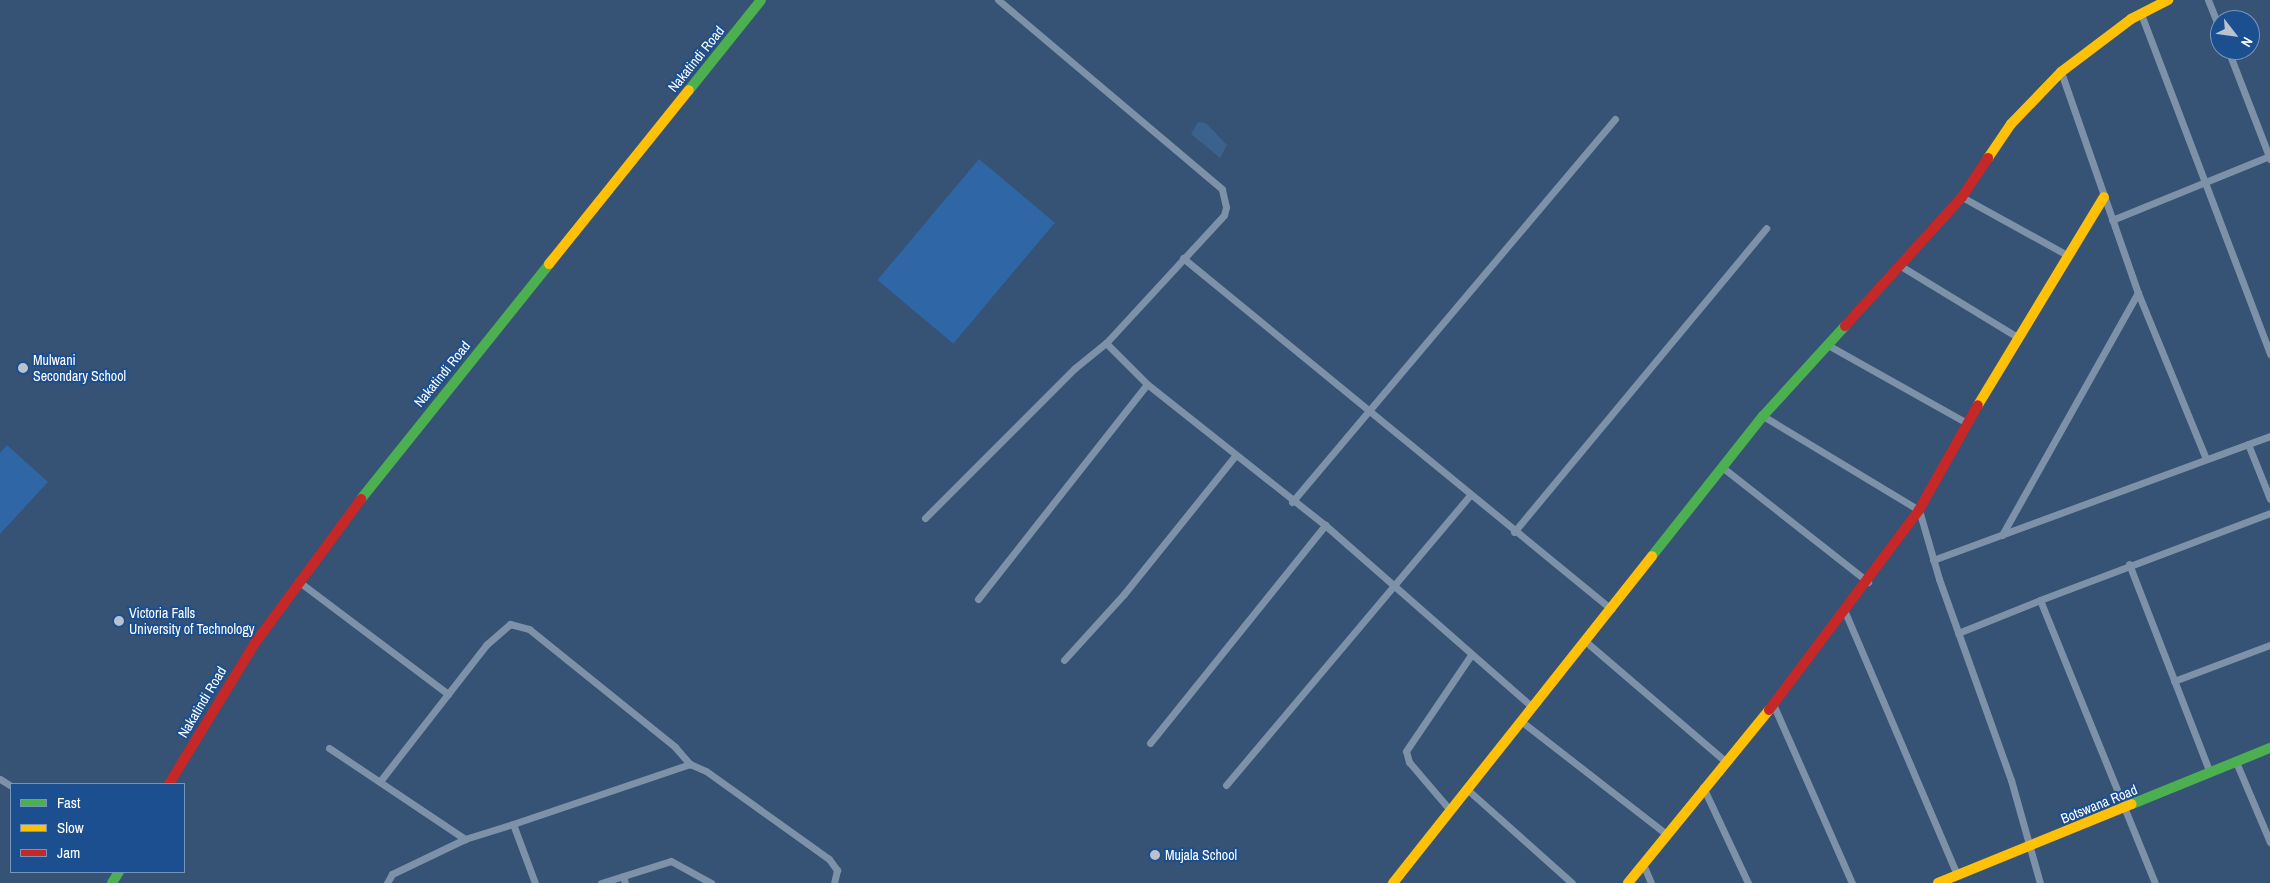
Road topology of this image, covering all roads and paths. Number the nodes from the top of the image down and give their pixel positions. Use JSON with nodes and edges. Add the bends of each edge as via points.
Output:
{"nodes":[{"id":1,"x":762,"y":0,"type":"edge"},
{"id":2,"x":998,"y":0,"type":"edge"},
{"id":3,"x":2168,"y":0,"type":"edge"},
{"id":4,"x":2141,"y":14,"type":"junction"},
{"id":5,"x":2232,"y":60,"type":"edge"},
{"id":6,"x":2061,"y":72,"type":"junction"},
{"id":7,"x":1614,"y":119,"type":"dead end"},
{"id":8,"x":2270,"y":158,"type":"edge"},
{"id":9,"x":2205,"y":184,"type":"junction"},
{"id":10,"x":1962,"y":197,"type":"junction"},
{"id":11,"x":2104,"y":197,"type":"junction"},
{"id":12,"x":2112,"y":220,"type":"junction"},
{"id":13,"x":1766,"y":228,"type":"dead end"},
{"id":14,"x":2067,"y":255,"type":"junction"},
{"id":15,"x":1183,"y":258,"type":"junction"},
{"id":16,"x":1899,"y":265,"type":"junction"},
{"id":17,"x":2138,"y":293,"type":"junction"},
{"id":18,"x":2016,"y":336,"type":"junction"},
{"id":19,"x":1106,"y":343,"type":"junction"},
{"id":20,"x":1826,"y":344,"type":"junction"},
{"id":21,"x":2270,"y":354,"type":"edge"},
{"id":22,"x":1147,"y":384,"type":"junction"},
{"id":23,"x":1369,"y":408,"type":"junction"},
{"id":24,"x":1764,"y":416,"type":"junction"},
{"id":25,"x":1965,"y":422,"type":"junction"},
{"id":26,"x":2270,"y":436,"type":"edge"},
{"id":27,"x":2248,"y":444,"type":"junction"},
{"id":28,"x":1235,"y":456,"type":"junction"},
{"id":29,"x":2206,"y":460,"type":"junction"},
{"id":30,"x":1722,"y":467,"type":"junction"},
{"id":31,"x":1470,"y":495,"type":"junction"},
{"id":32,"x":2270,"y":499,"type":"edge"},
{"id":33,"x":1292,"y":502,"type":"junction"},
{"id":34,"x":1919,"y":510,"type":"junction"},
{"id":35,"x":2270,"y":513,"type":"edge"},
{"id":36,"x":925,"y":518,"type":"dead end"},
{"id":37,"x":1325,"y":526,"type":"junction"},
{"id":38,"x":1514,"y":532,"type":"junction"},
{"id":39,"x":2002,"y":535,"type":"junction"},
{"id":40,"x":1933,"y":560,"type":"junction"},
{"id":41,"x":2129,"y":564,"type":"junction"},
{"id":42,"x":298,"y":581,"type":"junction"},
{"id":43,"x":1868,"y":582,"type":"junction"},
{"id":44,"x":1392,"y":587,"type":"junction"},
{"id":45,"x":978,"y":599,"type":"dead end"},
{"id":46,"x":2040,"y":600,"type":"junction"},
{"id":47,"x":1610,"y":609,"type":"junction"},
{"id":48,"x":1845,"y":612,"type":"junction"},
{"id":49,"x":1958,"y":633,"type":"junction"},
{"id":50,"x":1585,"y":641,"type":"junction"},
{"id":51,"x":2270,"y":645,"type":"edge"},
{"id":52,"x":1472,"y":654,"type":"junction"},
{"id":53,"x":1064,"y":660,"type":"dead end"},
{"id":54,"x":2174,"y":681,"type":"junction"},
{"id":55,"x":448,"y":694,"type":"junction"},
{"id":56,"x":1773,"y":704,"type":"junction"},
{"id":57,"x":1532,"y":707,"type":"junction"},
{"id":58,"x":1521,"y":721,"type":"junction"},
{"id":59,"x":1150,"y":743,"type":"dead end"},
{"id":60,"x":330,"y":748,"type":"dead end"},
{"id":61,"x":2270,"y":748,"type":"edge"},
{"id":62,"x":1725,"y":761,"type":"junction"},
{"id":63,"x":2236,"y":762,"type":"junction"},
{"id":64,"x":690,"y":764,"type":"junction"},
{"id":65,"x":2210,"y":773,"type":"junction"},
{"id":66,"x":381,"y":780,"type":"junction"},
{"id":67,"x":170,"y":783,"type":"edge"},
{"id":68,"x":1226,"y":785,"type":"dead end"},
{"id":69,"x":1703,"y":787,"type":"junction"},
{"id":70,"x":1468,"y":791,"type":"junction"},
{"id":71,"x":2125,"y":809,"type":"junction"},
{"id":72,"x":1450,"y":810,"type":"junction"},
{"id":73,"x":513,"y":824,"type":"junction"},
{"id":74,"x":1665,"y":833,"type":"junction"},
{"id":75,"x":465,"y":839,"type":"junction"},
{"id":76,"x":2270,"y":842,"type":"edge"},
{"id":77,"x":2028,"y":848,"type":"junction"},
{"id":78,"x":1643,"y":864,"type":"junction"},
{"id":79,"x":1957,"y":875,"type":"junction"},
{"id":80,"x":624,"y":879,"type":"edge"},
{"id":81,"x":387,"y":883,"type":"edge"},
{"id":82,"x":535,"y":883,"type":"edge"},
{"id":83,"x":601,"y":883,"type":"edge"},
{"id":84,"x":711,"y":883,"type":"edge"},
{"id":85,"x":834,"y":883,"type":"edge"},
{"id":86,"x":1393,"y":883,"type":"edge"},
{"id":87,"x":1572,"y":883,"type":"edge"},
{"id":88,"x":1628,"y":883,"type":"edge"},
{"id":89,"x":1651,"y":883,"type":"edge"},
{"id":90,"x":1748,"y":883,"type":"edge"},
{"id":91,"x":1852,"y":883,"type":"edge"},
{"id":92,"x":1938,"y":883,"type":"edge"},
{"id":93,"x":2040,"y":883,"type":"edge"},
{"id":94,"x":2155,"y":883,"type":"edge"}],
"edges":[{"from":1,"to":42,"type":"main road","name":"Nakatindi Road","via":[[416,426]]},
{"from":2,"to":15,"type":"street","via":[[1222,189],[1224,215]]},
{"from":3,"to":4,"type":"main road"},
{"from":4,"to":6,"type":"main road"},
{"from":4,"to":9,"type":"street"},
{"from":5,"to":8,"type":"street"},
{"from":6,"to":10,"type":"main road","via":[[2012,124]]},
{"from":6,"to":11,"type":"street"},
{"from":7,"to":23,"type":"street"},
{"from":8,"to":9,"type":"street"},
{"from":9,"to":12,"type":"street"},
{"from":9,"to":21,"type":"street"},
{"from":10,"to":14,"type":"street"},
{"from":10,"to":16,"type":"main road"},
{"from":11,"to":12,"type":"street"},
{"from":11,"to":14,"type":"main road"},
{"from":12,"to":17,"type":"street"},
{"from":13,"to":38,"type":"street"},
{"from":14,"to":18,"type":"main road"},
{"from":15,"to":19,"type":"street"},
{"from":15,"to":23,"type":"street"},
{"from":16,"to":18,"type":"street"},
{"from":16,"to":20,"type":"main road"},
{"from":17,"to":29,"type":"street"},
{"from":17,"to":39,"type":"street"},
{"from":18,"to":25,"type":"main road"},
{"from":19,"to":22,"type":"street"},
{"from":19,"to":36,"type":"street","via":[[1075,368]]},
{"from":20,"to":24,"type":"main road"},
{"from":20,"to":25,"type":"street"},
{"from":22,"to":28,"type":"street"},
{"from":22,"to":45,"type":"street"},
{"from":23,"to":31,"type":"street"},
{"from":23,"to":33,"type":"street"},
{"from":24,"to":30,"type":"main road"},
{"from":24,"to":34,"type":"street"},
{"from":25,"to":34,"type":"main road"},
{"from":26,"to":27,"type":"street"},
{"from":27,"to":29,"type":"street"},
{"from":27,"to":32,"type":"street"},
{"from":28,"to":33,"type":"street"},
{"from":28,"to":53,"type":"street","via":[[1124,594]]},
{"from":29,"to":39,"type":"street"},
{"from":30,"to":43,"type":"street"},
{"from":30,"to":47,"type":"main road"},
{"from":31,"to":38,"type":"street"},
{"from":31,"to":44,"type":"street"},
{"from":33,"to":37,"type":"street"},
{"from":34,"to":40,"type":"street"},
{"from":34,"to":43,"type":"main road"},
{"from":35,"to":41,"type":"street"},
{"from":37,"to":44,"type":"street"},
{"from":37,"to":59,"type":"street"},
{"from":38,"to":47,"type":"street"},
{"from":39,"to":40,"type":"street"},
{"from":40,"to":49,"type":"street"},
{"from":41,"to":46,"type":"street"},
{"from":41,"to":54,"type":"street"},
{"from":42,"to":55,"type":"street"},
{"from":42,"to":67,"type":"main road","name":"Nakatindi Road"},
{"from":43,"to":48,"type":"main road"},
{"from":44,"to":52,"type":"street"},
{"from":44,"to":68,"type":"street"},
{"from":46,"to":49,"type":"street"},
{"from":46,"to":71,"type":"street"},
{"from":47,"to":50,"type":"main road"},
{"from":48,"to":56,"type":"main road"},
{"from":48,"to":79,"type":"street"},
{"from":49,"to":77,"type":"street","via":[[2011,780]]},
{"from":50,"to":57,"type":"main road"},
{"from":50,"to":62,"type":"street"},
{"from":51,"to":54,"type":"street"},
{"from":52,"to":57,"type":"street"},
{"from":52,"to":72,"type":"street","via":[[1406,751],[1409,762]]},
{"from":54,"to":65,"type":"street"},
{"from":55,"to":64,"type":"street","via":[[486,645],[510,624],[529,629],[675,747]]},
{"from":55,"to":66,"type":"street"},
{"from":56,"to":62,"type":"main road"},
{"from":56,"to":91,"type":"street"},
{"from":57,"to":58,"type":"main road"},
{"from":58,"to":70,"type":"main road"},
{"from":58,"to":74,"type":"street"},
{"from":60,"to":66,"type":"street"},
{"from":61,"to":63,"type":"main road","name":"Botswana Road"},
{"from":62,"to":69,"type":"main road"},
{"from":63,"to":65,"type":"main road","name":"Botswana Road"},
{"from":63,"to":76,"type":"street"},
{"from":64,"to":73,"type":"street"},
{"from":64,"to":85,"type":"street","via":[[706,770],[829,860],[836,870]]},
{"from":65,"to":71,"type":"main road","name":"Botswana Road"},
{"from":66,"to":75,"type":"street"},
{"from":69,"to":74,"type":"main road"},
{"from":69,"to":90,"type":"street"},
{"from":70,"to":72,"type":"main road"},
{"from":70,"to":87,"type":"street"},
{"from":71,"to":77,"type":"main road","name":"Botswana Road"},
{"from":71,"to":94,"type":"street"},
{"from":72,"to":86,"type":"main road"},
{"from":73,"to":75,"type":"street"},
{"from":73,"to":82,"type":"street"},
{"from":74,"to":78,"type":"main road"},
{"from":75,"to":81,"type":"street","via":[[392,874]]},
{"from":77,"to":79,"type":"main road","name":"Botswana Road"},
{"from":77,"to":93,"type":"street"},
{"from":78,"to":88,"type":"main road"},
{"from":78,"to":89,"type":"street"},
{"from":79,"to":92,"type":"main road","name":"Botswana Road"},
{"from":80,"to":83,"type":"street"},
{"from":80,"to":84,"type":"street","via":[[679,862]]}]}
